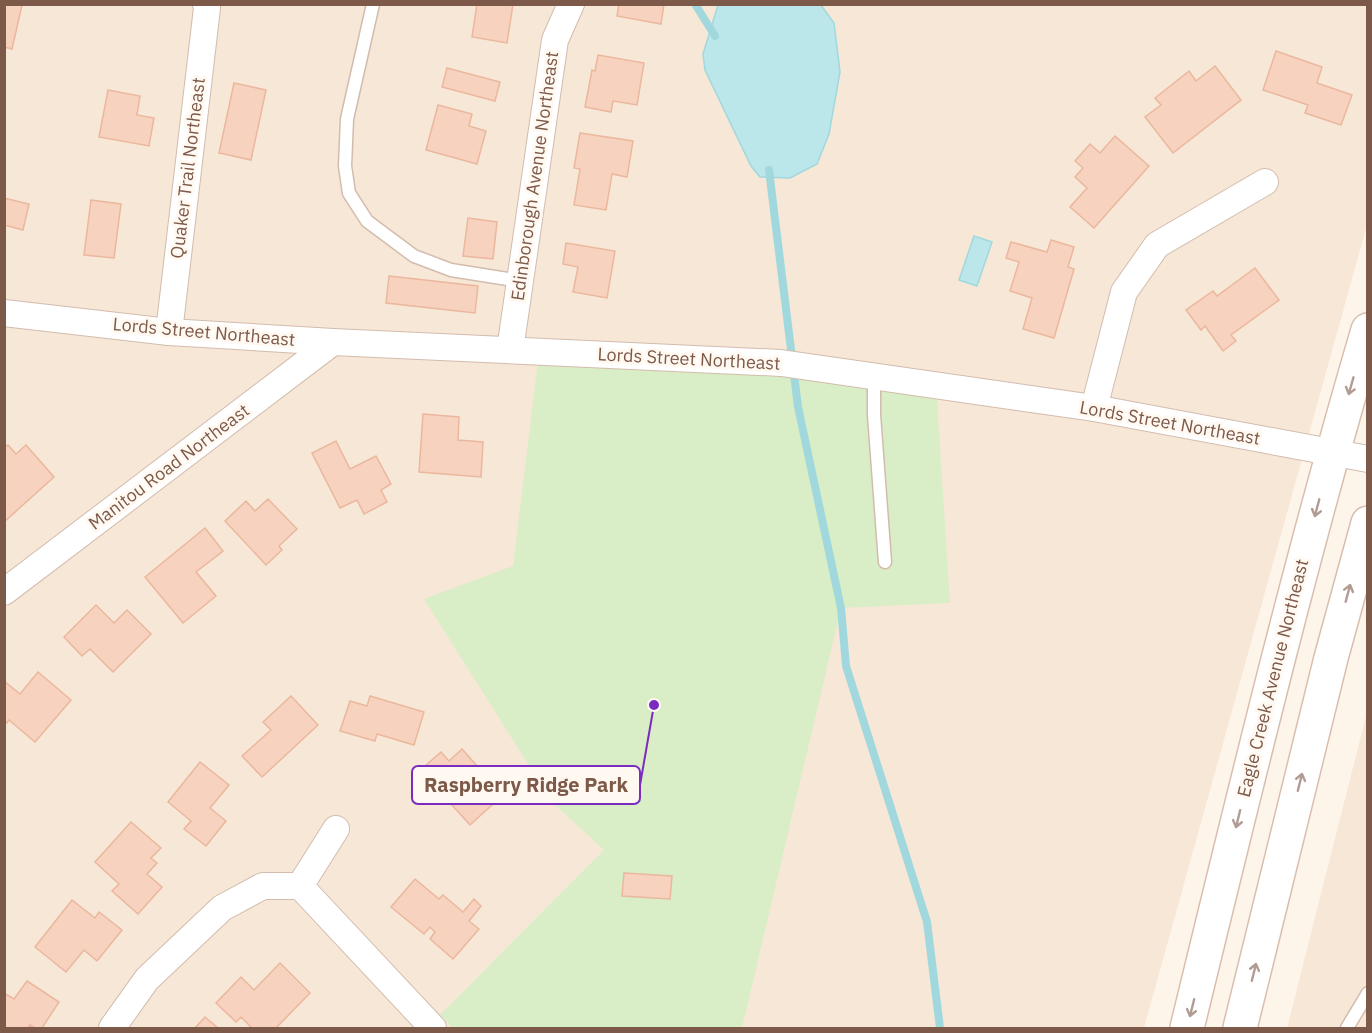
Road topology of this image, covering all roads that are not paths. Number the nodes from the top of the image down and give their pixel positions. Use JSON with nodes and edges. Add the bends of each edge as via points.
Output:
{"nodes":[{"id":1,"x":206,"y":4,"type":"edge"},
{"id":2,"x":373,"y":4,"type":"edge"},
{"id":3,"x":571,"y":4,"type":"edge"},
{"id":4,"x":1265,"y":182,"type":"dead end"},
{"id":5,"x":520,"y":281,"type":"junction"},
{"id":6,"x":4,"y":312,"type":"edge"},
{"id":7,"x":1368,"y":330,"type":"edge"},
{"id":8,"x":169,"y":332,"type":"junction"},
{"id":9,"x":333,"y":342,"type":"junction"},
{"id":10,"x":510,"y":351,"type":"junction"},
{"id":11,"x":874,"y":377,"type":"junction"},
{"id":12,"x":1094,"y":408,"type":"junction"},
{"id":13,"x":1332,"y":451,"type":"junction"},
{"id":14,"x":1368,"y":459,"type":"edge"},
{"id":15,"x":1368,"y":523,"type":"edge"},
{"id":16,"x":885,"y":562,"type":"dead end"},
{"id":17,"x":4,"y":592,"type":"edge"},
{"id":18,"x":336,"y":829,"type":"dead end"},
{"id":19,"x":300,"y":886,"type":"junction"},
{"id":20,"x":1368,"y":993,"type":"edge"},
{"id":21,"x":112,"y":1029,"type":"edge"},
{"id":22,"x":433,"y":1029,"type":"edge"},
{"id":23,"x":1187,"y":1029,"type":"edge"},
{"id":24,"x":1240,"y":1029,"type":"edge"},
{"id":25,"x":1347,"y":1029,"type":"edge"}],
"edges":[{"from":1,"to":8,"type":"street","name":"Quaker Trail Northeast"},
{"from":2,"to":5,"type":"lane","via":[[347,119],[345,166],[349,193],[368,221],[414,256],[451,270]]},
{"from":3,"to":5,"type":"street","name":"Edinborough Avenue Northeast","via":[[555,39]]},
{"from":4,"to":12,"type":"street","via":[[1157,245],[1124,292]]},
{"from":5,"to":10,"type":"street","name":"Edinborough Avenue Northeast"},
{"from":6,"to":8,"type":"street","name":"Lords Street Northeast"},
{"from":7,"to":13,"type":"main road","name":"Eagle Creek Avenue Northeast","one_way":true},
{"from":8,"to":9,"type":"street","name":"Lords Street Northeast"},
{"from":9,"to":10,"type":"street","name":"Lords Street Northeast"},
{"from":9,"to":17,"type":"street","name":"Manitou Road Northeast"},
{"from":10,"to":11,"type":"street","name":"Lords Street Northeast","via":[[780,363]]},
{"from":11,"to":12,"type":"street","name":"Lords Street Northeast"},
{"from":11,"to":16,"type":"lane"},
{"from":12,"to":13,"type":"street","name":"Lords Street Northeast"},
{"from":13,"to":14,"type":"street","name":"Lords Street Northeast"},
{"from":13,"to":23,"type":"main road","name":"Eagle Creek Avenue Northeast","one_way":true},
{"from":24,"to":15,"type":"main road","one_way":true,"via":[[1330,658]]},
{"from":18,"to":19,"type":"street"},
{"from":19,"to":21,"type":"street","via":[[263,886],[222,908],[147,979]]},
{"from":19,"to":22,"type":"street"},
{"from":20,"to":25,"type":"lane"}]}
